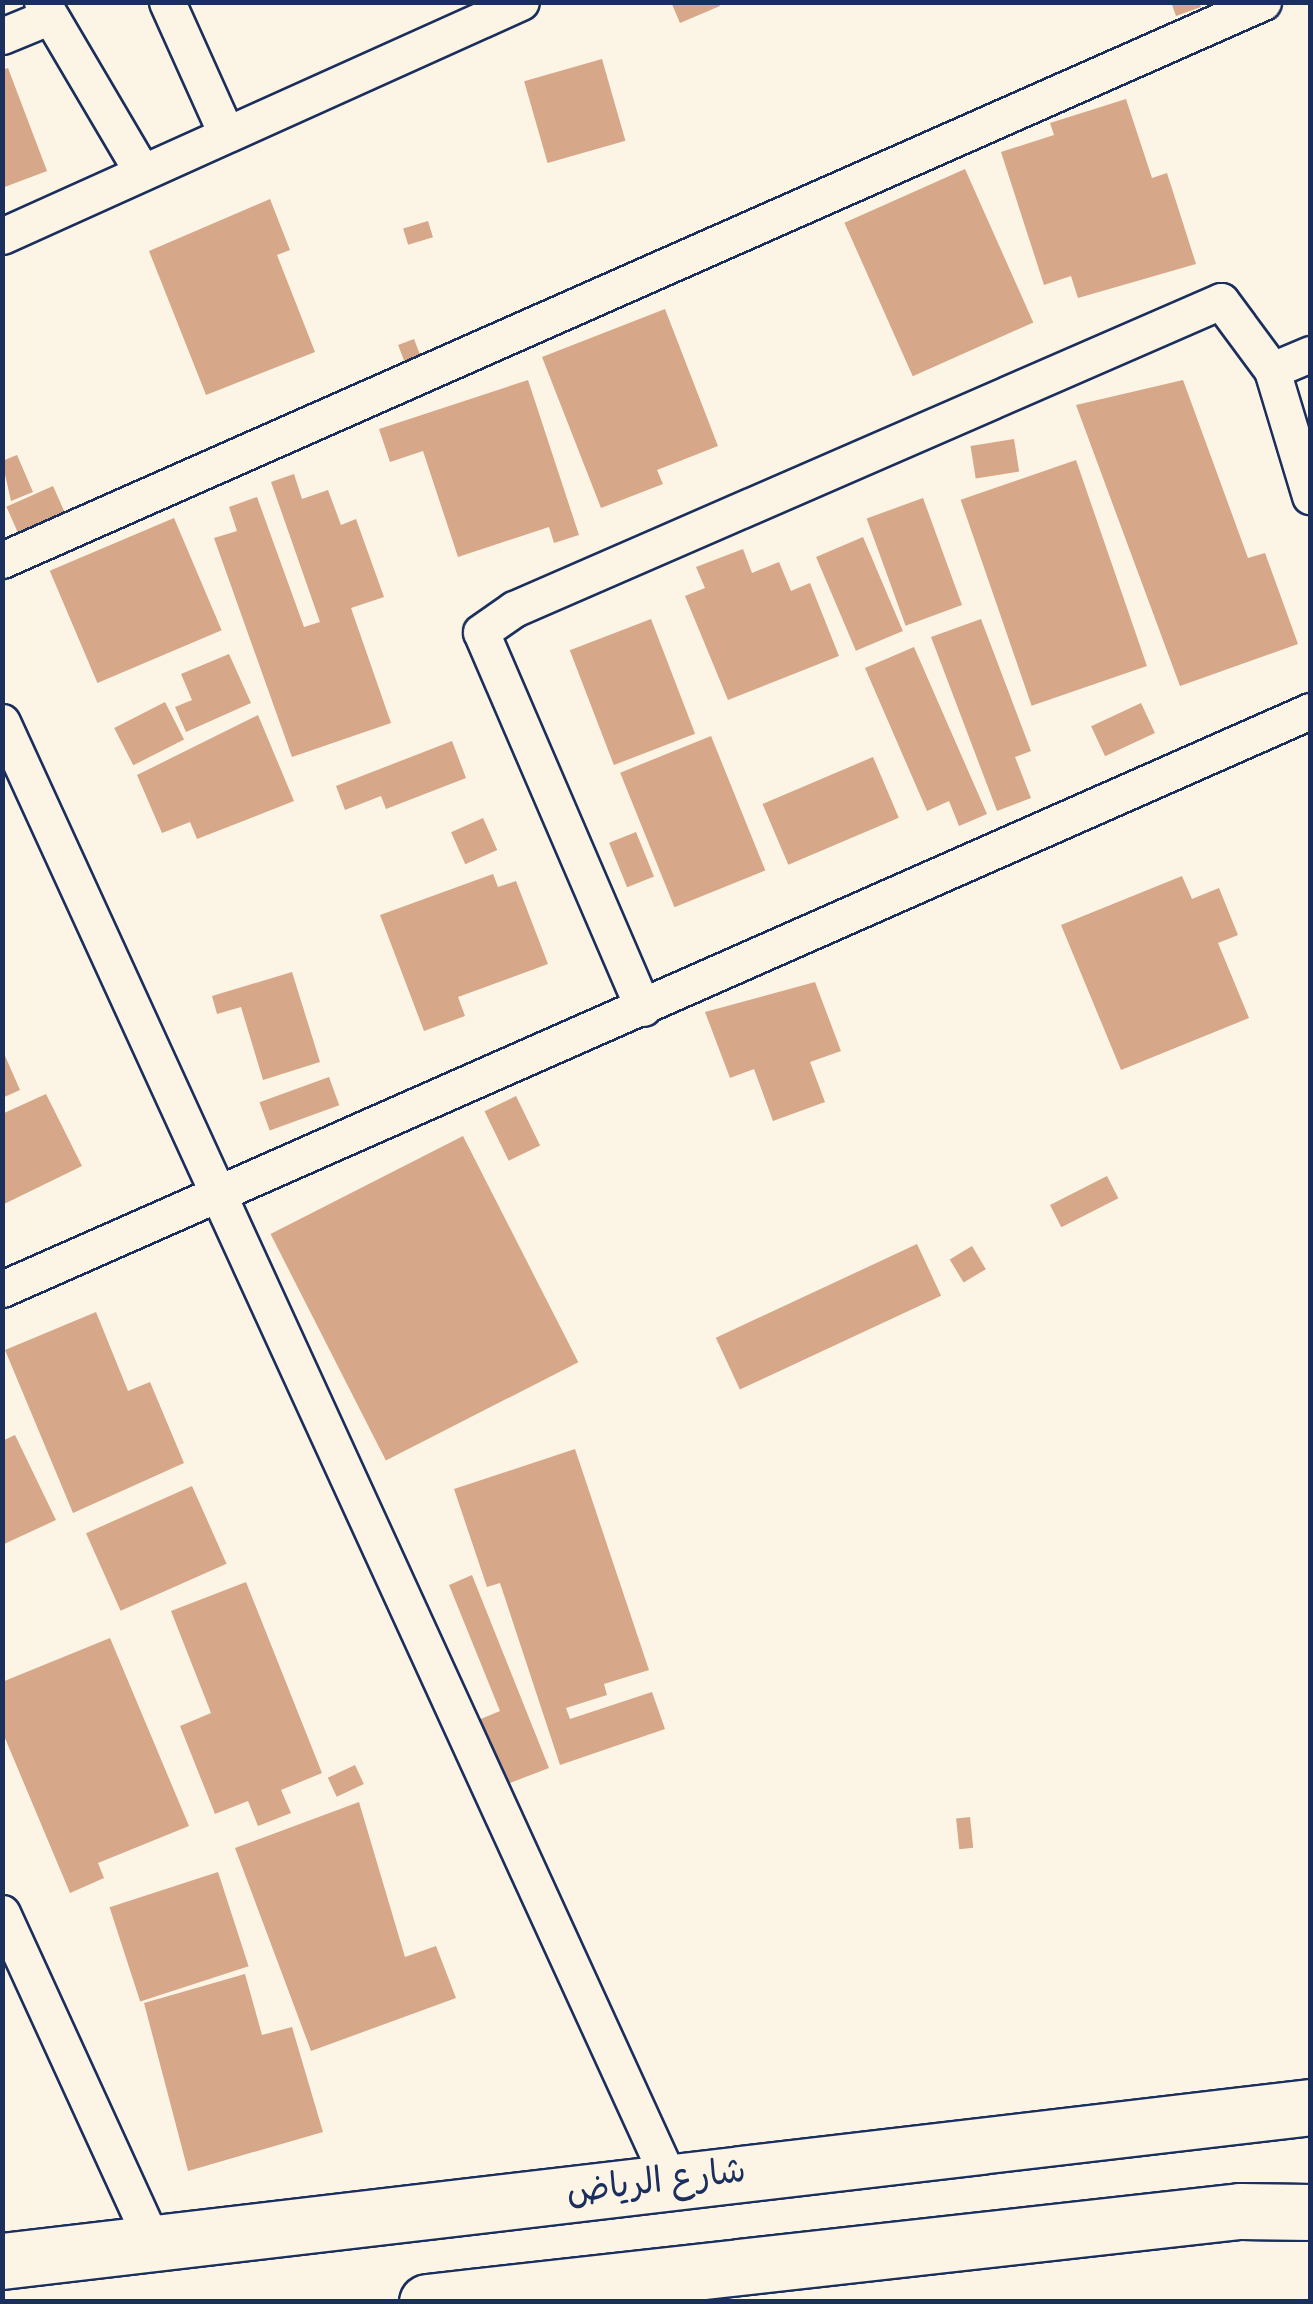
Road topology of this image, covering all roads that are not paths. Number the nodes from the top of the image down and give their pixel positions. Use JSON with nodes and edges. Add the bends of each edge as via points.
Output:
{"nodes":[{"id":1,"x":167,"y":2,"type":"edge"},
{"id":2,"x":521,"y":2,"type":"edge"},
{"id":3,"x":1263,"y":2,"type":"edge"},
{"id":4,"x":45,"y":10,"type":"edge"},
{"id":5,"x":2,"y":36,"type":"edge"},
{"id":6,"x":226,"y":133,"type":"junction"},
{"id":7,"x":141,"y":170,"type":"junction"},
{"id":8,"x":2,"y":236,"type":"edge"},
{"id":9,"x":1310,"y":354,"type":"edge"},
{"id":10,"x":1272,"y":370,"type":"junction"},
{"id":11,"x":1310,"y":496,"type":"edge"},
{"id":12,"x":2,"y":560,"type":"edge"},
{"id":13,"x":1310,"y":712,"type":"edge"},
{"id":14,"x":2,"y":722,"type":"edge"},
{"id":15,"x":642,"y":1008,"type":"junction"},
{"id":16,"x":215,"y":1198,"type":"junction"},
{"id":17,"x":2,"y":1289,"type":"edge"},
{"id":18,"x":2,"y":1913,"type":"edge"},
{"id":19,"x":1310,"y":2107,"type":"edge"},
{"id":20,"x":668,"y":2179,"type":"junction"},
{"id":21,"x":1310,"y":2212,"type":"edge"},
{"id":22,"x":153,"y":2243,"type":"junction"},
{"id":23,"x":2,"y":2261,"type":"edge"},
{"id":24,"x":427,"y":2302,"type":"edge"}],
"edges":[{"from":1,"to":6,"type":"street"},
{"from":2,"to":6,"type":"street"},
{"from":3,"to":12,"type":"street"},
{"from":4,"to":5,"type":"street"},
{"from":4,"to":7,"type":"street"},
{"from":6,"to":7,"type":"street"},
{"from":7,"to":8,"type":"street"},
{"from":9,"to":10,"type":"street"},
{"from":10,"to":11,"type":"street"},
{"from":10,"to":15,"type":"street","via":[[1220,301],[1190,307],[514,608],[482,632]]},
{"from":13,"to":15,"type":"street"},
{"from":14,"to":16,"type":"street"},
{"from":15,"to":16,"type":"street"},
{"from":16,"to":17,"type":"street"},
{"from":16,"to":20,"type":"street"},
{"from":18,"to":22,"type":"street"},
{"from":19,"to":20,"type":"main road","name":"شارع الرياض"},
{"from":20,"to":22,"type":"main road","name":"شارع الرياض"},
{"from":21,"to":24,"type":"main road","via":[[1240,2211]]},
{"from":22,"to":23,"type":"main road","name":"شارع الرياض"}]}
